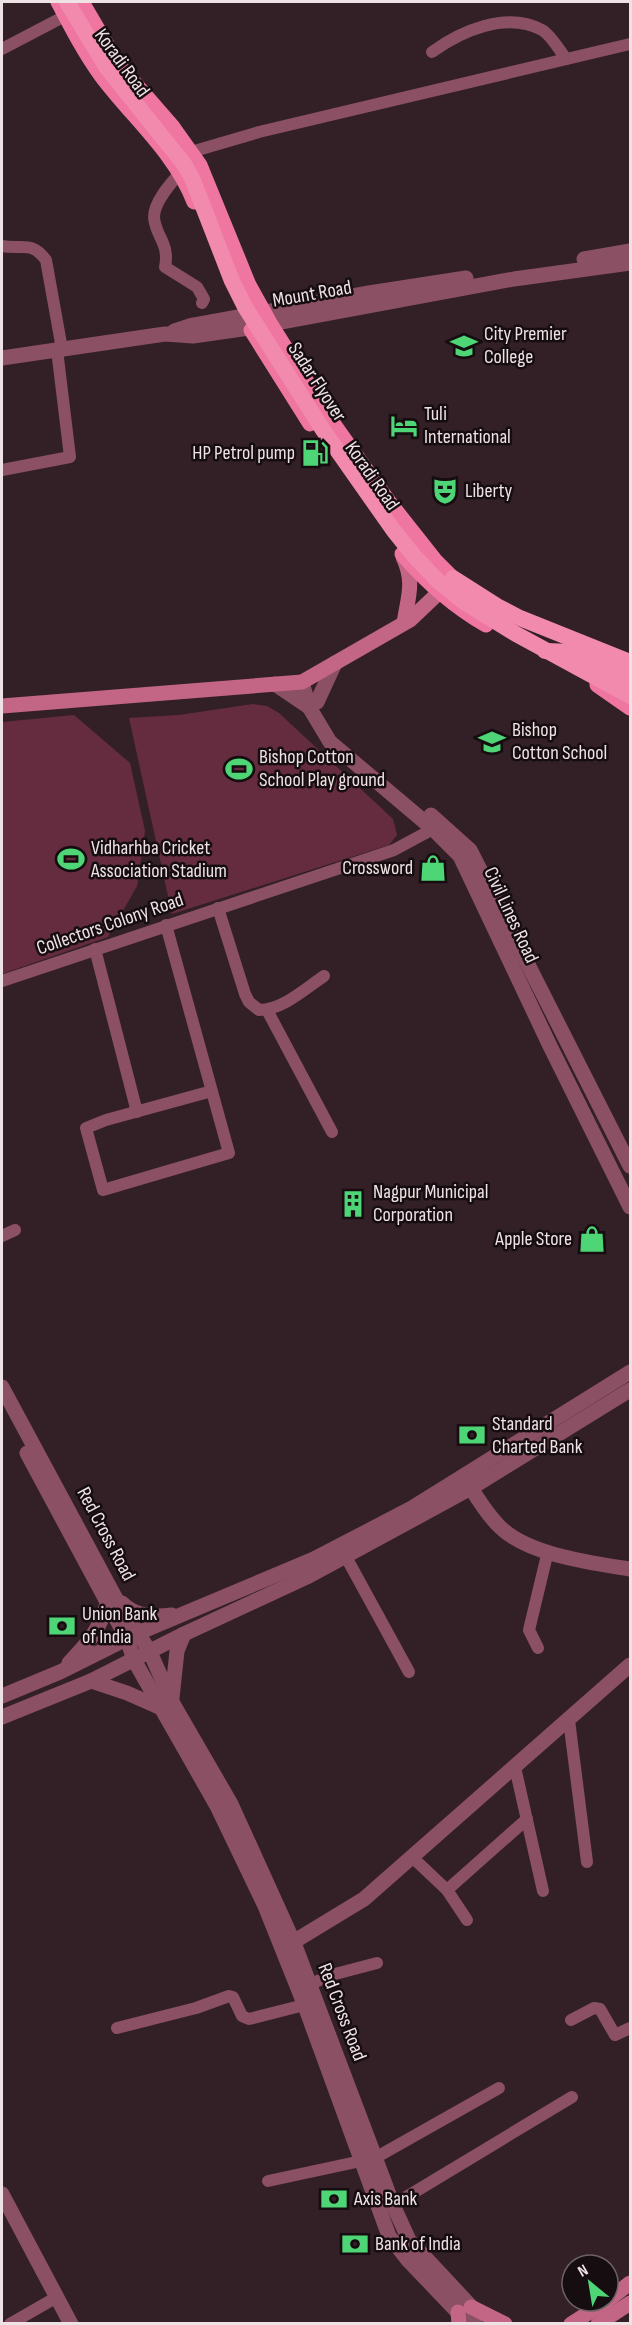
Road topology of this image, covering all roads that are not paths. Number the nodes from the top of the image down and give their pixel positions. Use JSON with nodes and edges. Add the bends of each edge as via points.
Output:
{"nodes":[{"id":1,"x":58,"y":2,"type":"edge"},
{"id":2,"x":82,"y":2,"type":"edge"},
{"id":3,"x":69,"y":6,"type":"edge"},
{"id":4,"x":630,"y":44,"type":"edge"},
{"id":5,"x":2,"y":49,"type":"edge"},
{"id":6,"x":432,"y":52,"type":"dead end"},
{"id":7,"x":566,"y":59,"type":"junction"},
{"id":8,"x":191,"y":152,"type":"junction"},
{"id":9,"x":180,"y":173,"type":"junction"},
{"id":10,"x":2,"y":246,"type":"edge"},
{"id":11,"x":630,"y":252,"type":"edge"},
{"id":12,"x":630,"y":262,"type":"edge"},
{"id":13,"x":202,"y":303,"type":"dead end"},
{"id":14,"x":268,"y":318,"type":"junction"},
{"id":15,"x":246,"y":323,"type":"junction"},
{"id":16,"x":59,"y":350,"type":"junction"},
{"id":17,"x":2,"y":358,"type":"edge"},
{"id":18,"x":2,"y":470,"type":"edge"},
{"id":19,"x":399,"y":550,"type":"junction"},
{"id":20,"x":453,"y":578,"type":"junction"},
{"id":21,"x":440,"y":593,"type":"junction"},
{"id":22,"x":404,"y":623,"type":"junction"},
{"id":23,"x":533,"y":651,"type":"junction"},
{"id":24,"x":630,"y":662,"type":"edge"},
{"id":25,"x":335,"y":663,"type":"junction"},
{"id":26,"x":307,"y":679,"type":"junction"},
{"id":27,"x":630,"y":679,"type":"edge"},
{"id":28,"x":275,"y":684,"type":"junction"},
{"id":29,"x":630,"y":685,"type":"edge"},
{"id":30,"x":630,"y":696,"type":"edge"},
{"id":31,"x":313,"y":704,"type":"junction"},
{"id":32,"x":2,"y":706,"type":"edge"},
{"id":33,"x":630,"y":708,"type":"edge"},
{"id":34,"x":433,"y":829,"type":"junction"},
{"id":35,"x":218,"y":908,"type":"junction"},
{"id":36,"x":166,"y":925,"type":"junction"},
{"id":37,"x":95,"y":949,"type":"junction"},
{"id":38,"x":324,"y":976,"type":"dead end"},
{"id":39,"x":2,"y":981,"type":"edge"},
{"id":40,"x":267,"y":1010,"type":"junction"},
{"id":41,"x":212,"y":1091,"type":"junction"},
{"id":42,"x":136,"y":1112,"type":"junction"},
{"id":43,"x":332,"y":1132,"type":"dead end"},
{"id":44,"x":630,"y":1166,"type":"edge"},
{"id":45,"x":630,"y":1207,"type":"edge"},
{"id":46,"x":15,"y":1230,"type":"dead end"},
{"id":47,"x":2,"y":1236,"type":"edge"},
{"id":48,"x":630,"y":1372,"type":"edge"},
{"id":49,"x":2,"y":1387,"type":"edge"},
{"id":50,"x":630,"y":1390,"type":"edge"},
{"id":51,"x":2,"y":1408,"type":"edge"},
{"id":52,"x":27,"y":1442,"type":"junction"},
{"id":53,"x":471,"y":1488,"type":"junction"},
{"id":54,"x":548,"y":1551,"type":"junction"},
{"id":55,"x":346,"y":1557,"type":"junction"},
{"id":56,"x":630,"y":1569,"type":"edge"},
{"id":57,"x":111,"y":1600,"type":"junction"},
{"id":58,"x":189,"y":1613,"type":"junction"},
{"id":59,"x":184,"y":1634,"type":"junction"},
{"id":60,"x":133,"y":1636,"type":"junction"},
{"id":61,"x":538,"y":1648,"type":"dead end"},
{"id":62,"x":150,"y":1652,"type":"junction"},
{"id":63,"x":134,"y":1660,"type":"junction"},
{"id":64,"x":630,"y":1665,"type":"edge"},
{"id":65,"x":60,"y":1672,"type":"junction"},
{"id":66,"x":409,"y":1672,"type":"dead end"},
{"id":67,"x":91,"y":1681,"type":"junction"},
{"id":68,"x":2,"y":1696,"type":"edge"},
{"id":69,"x":167,"y":1705,"type":"junction"},
{"id":70,"x":2,"y":1717,"type":"edge"},
{"id":71,"x":568,"y":1720,"type":"junction"},
{"id":72,"x":515,"y":1767,"type":"junction"},
{"id":73,"x":526,"y":1819,"type":"junction"},
{"id":74,"x":412,"y":1857,"type":"junction"},
{"id":75,"x":587,"y":1862,"type":"dead end"},
{"id":76,"x":447,"y":1890,"type":"junction"},
{"id":77,"x":543,"y":1891,"type":"dead end"},
{"id":78,"x":467,"y":1920,"type":"dead end"},
{"id":79,"x":290,"y":1951,"type":"junction"},
{"id":80,"x":377,"y":1963,"type":"dead end"},
{"id":81,"x":304,"y":1980,"type":"junction"},
{"id":82,"x":311,"y":2004,"type":"junction"},
{"id":83,"x":572,"y":2020,"type":"dead end"},
{"id":84,"x":117,"y":2028,"type":"dead end"},
{"id":85,"x":630,"y":2028,"type":"edge"},
{"id":86,"x":499,"y":2088,"type":"dead end"},
{"id":87,"x":572,"y":2097,"type":"dead end"},
{"id":88,"x":368,"y":2160,"type":"junction"},
{"id":89,"x":268,"y":2181,"type":"dead end"},
{"id":90,"x":2,"y":2194,"type":"edge"},
{"id":91,"x":393,"y":2205,"type":"junction"},
{"id":92,"x":57,"y":2297,"type":"junction"},
{"id":93,"x":630,"y":2303,"type":"edge"},
{"id":94,"x":588,"y":2313,"type":"edge"},
{"id":95,"x":464,"y":2317,"type":"edge"},
{"id":96,"x":10,"y":2324,"type":"edge"},
{"id":97,"x":71,"y":2324,"type":"edge"},
{"id":98,"x":488,"y":2324,"type":"edge"},
{"id":99,"x":505,"y":2324,"type":"edge"},
{"id":100,"x":571,"y":2324,"type":"edge"},
{"id":101,"x":598,"y":2324,"type":"edge"}],
"edges":[{"from":1,"to":3,"type":"main road","name":"Koradi Road"},
{"from":2,"to":8,"type":"main road","via":[[119,64]]},
{"from":3,"to":5,"type":"street"},
{"from":3,"to":9,"type":"main road","name":"Koradi Road","via":[[102,77]]},
{"from":3,"to":29,"type":"highway","name":"Sadar Flyover","via":[[198,173],[235,274],[268,333],[342,448],[415,547],[469,597]]},
{"from":3,"to":30,"type":"highway","name":"Sadar Flyover","bridge":true,"via":[[107,68],[184,164],[245,307],[323,430],[415,557],[464,602]]},
{"from":4,"to":7,"type":"street"},
{"from":6,"to":7,"type":"street","via":[[453,36],[514,22],[544,30]]},
{"from":7,"to":8,"type":"street","via":[[259,132]]},
{"from":8,"to":14,"type":"main road"},
{"from":9,"to":13,"type":"street","via":[[163,192],[154,217],[168,255],[165,267],[197,287],[204,299]]},
{"from":9,"to":15,"type":"main road","name":"Koradi Road","via":[[226,285]]},
{"from":10,"to":16,"type":"street","via":[[29,246],[39,250],[46,260]]},
{"from":11,"to":14,"type":"street","via":[[369,293]]},
{"from":12,"to":14,"type":"street","name":"Mount Road"},
{"from":14,"to":15,"type":"street","name":"Mount Road"},
{"from":14,"to":20,"type":"main road","via":[[331,420],[383,493]]},
{"from":15,"to":16,"type":"street","name":"Mount Road","via":[[193,336],[165,334]]},
{"from":15,"to":19,"type":"main road","name":"Koradi Road","via":[[306,418]]},
{"from":16,"to":17,"type":"street","name":"Mount Road"},
{"from":16,"to":18,"type":"street","via":[[70,457]]},
{"from":19,"to":21,"type":"main road","name":"Koradi Road"},
{"from":19,"to":22,"type":"main road","via":[[410,571],[411,591]]},
{"from":20,"to":21,"type":"main road"},
{"from":20,"to":24,"type":"highway","via":[[520,618]]},
{"from":21,"to":22,"type":"main road"},
{"from":21,"to":23,"type":"main road","name":"Koradi Road"},
{"from":22,"to":25,"type":"main road"},
{"from":23,"to":27,"type":"highway","via":[[572,652]]},
{"from":23,"to":33,"type":"main road","name":"Koradi Road","via":[[597,685]]},
{"from":25,"to":26,"type":"main road"},
{"from":25,"to":31,"type":"street"},
{"from":26,"to":28,"type":"main road"},
{"from":26,"to":31,"type":"street"},
{"from":28,"to":31,"type":"street"},
{"from":28,"to":32,"type":"main road"},
{"from":31,"to":34,"type":"street","name":"Civil Lines Road","via":[[330,742]]},
{"from":31,"to":44,"type":"street","via":[[335,733],[384,780],[438,820],[470,850]]},
{"from":34,"to":35,"type":"street","name":"Collectors Colony Road","via":[[394,850]]},
{"from":34,"to":45,"type":"street","name":"Civil Lines Road","via":[[460,856]]},
{"from":35,"to":36,"type":"street","name":"Collectors Colony Road"},
{"from":35,"to":40,"type":"street","via":[[245,994],[259,1010]]},
{"from":36,"to":37,"type":"street","name":"Collectors Colony Road"},
{"from":36,"to":41,"type":"street"},
{"from":37,"to":39,"type":"street","name":"Collectors Colony Road"},
{"from":37,"to":42,"type":"street"},
{"from":38,"to":40,"type":"street"},
{"from":40,"to":43,"type":"street"},
{"from":41,"to":42,"type":"street"},
{"from":41,"to":42,"type":"street","via":[[228,1153],[103,1190],[86,1128]]},
{"from":46,"to":47,"type":"street"},
{"from":48,"to":58,"type":"street","via":[[410,1509],[314,1559]]},
{"from":49,"to":52,"type":"street","name":"Red Cross Road"},
{"from":50,"to":53,"type":"street"},
{"from":51,"to":52,"type":"street"},
{"from":52,"to":57,"type":"street","name":"Red Cross Road"},
{"from":53,"to":54,"type":"street","via":[[500,1527]]},
{"from":53,"to":55,"type":"street"},
{"from":54,"to":56,"type":"street"},
{"from":54,"to":61,"type":"street","via":[[529,1630]]},
{"from":55,"to":59,"type":"street"},
{"from":55,"to":66,"type":"street"},
{"from":57,"to":58,"type":"street","via":[[130,1612],[152,1617]]},
{"from":57,"to":60,"type":"street","name":"Red Cross Road"},
{"from":57,"to":65,"type":"street","via":[[91,1640]]},
{"from":58,"to":60,"type":"street"},
{"from":59,"to":62,"type":"street"},
{"from":59,"to":69,"type":"street","via":[[177,1650]]},
{"from":60,"to":62,"type":"street","name":"Red Cross Road"},
{"from":60,"to":63,"type":"street","name":"Red Cross Road"},
{"from":60,"to":65,"type":"street"},
{"from":62,"to":63,"type":"street"},
{"from":62,"to":69,"type":"street","name":"Red Cross Road"},
{"from":63,"to":67,"type":"street"},
{"from":63,"to":69,"type":"street","name":"Red Cross Road"},
{"from":64,"to":71,"type":"street"},
{"from":65,"to":68,"type":"street"},
{"from":67,"to":69,"type":"street"},
{"from":67,"to":70,"type":"street"},
{"from":69,"to":79,"type":"street","name":"Red Cross Road","via":[[231,1804]]},
{"from":71,"to":72,"type":"street"},
{"from":71,"to":75,"type":"street"},
{"from":72,"to":73,"type":"street"},
{"from":72,"to":74,"type":"street"},
{"from":73,"to":76,"type":"street"},
{"from":73,"to":77,"type":"street"},
{"from":74,"to":76,"type":"street"},
{"from":74,"to":79,"type":"street","via":[[364,1899]]},
{"from":76,"to":78,"type":"street"},
{"from":79,"to":81,"type":"street","name":"Red Cross Road"},
{"from":80,"to":81,"type":"street"},
{"from":81,"to":82,"type":"street","name":"Red Cross Road"},
{"from":82,"to":84,"type":"street","via":[[249,2019],[242,2016],[229,1995],[196,2008]]},
{"from":82,"to":88,"type":"street","name":"Red Cross Road"},
{"from":83,"to":85,"type":"street","via":[[594,2008],[600,2010],[615,2035]]},
{"from":86,"to":88,"type":"street"},
{"from":87,"to":91,"type":"street"},
{"from":88,"to":89,"type":"street"},
{"from":88,"to":91,"type":"street","name":"Red Cross Road"},
{"from":88,"to":95,"type":"street","name":"Red Cross Road","via":[[389,2236]]},
{"from":90,"to":92,"type":"street"},
{"from":91,"to":95,"type":"street","name":"Red Cross Road","via":[[409,2240]]},
{"from":92,"to":96,"type":"street"},
{"from":92,"to":97,"type":"street"},
{"from":93,"to":101,"type":"main road"},
{"from":94,"to":100,"type":"main road"},
{"from":95,"to":98,"type":"street","name":"Red Cross Road"},
{"from":95,"to":99,"type":"main road"}]}
